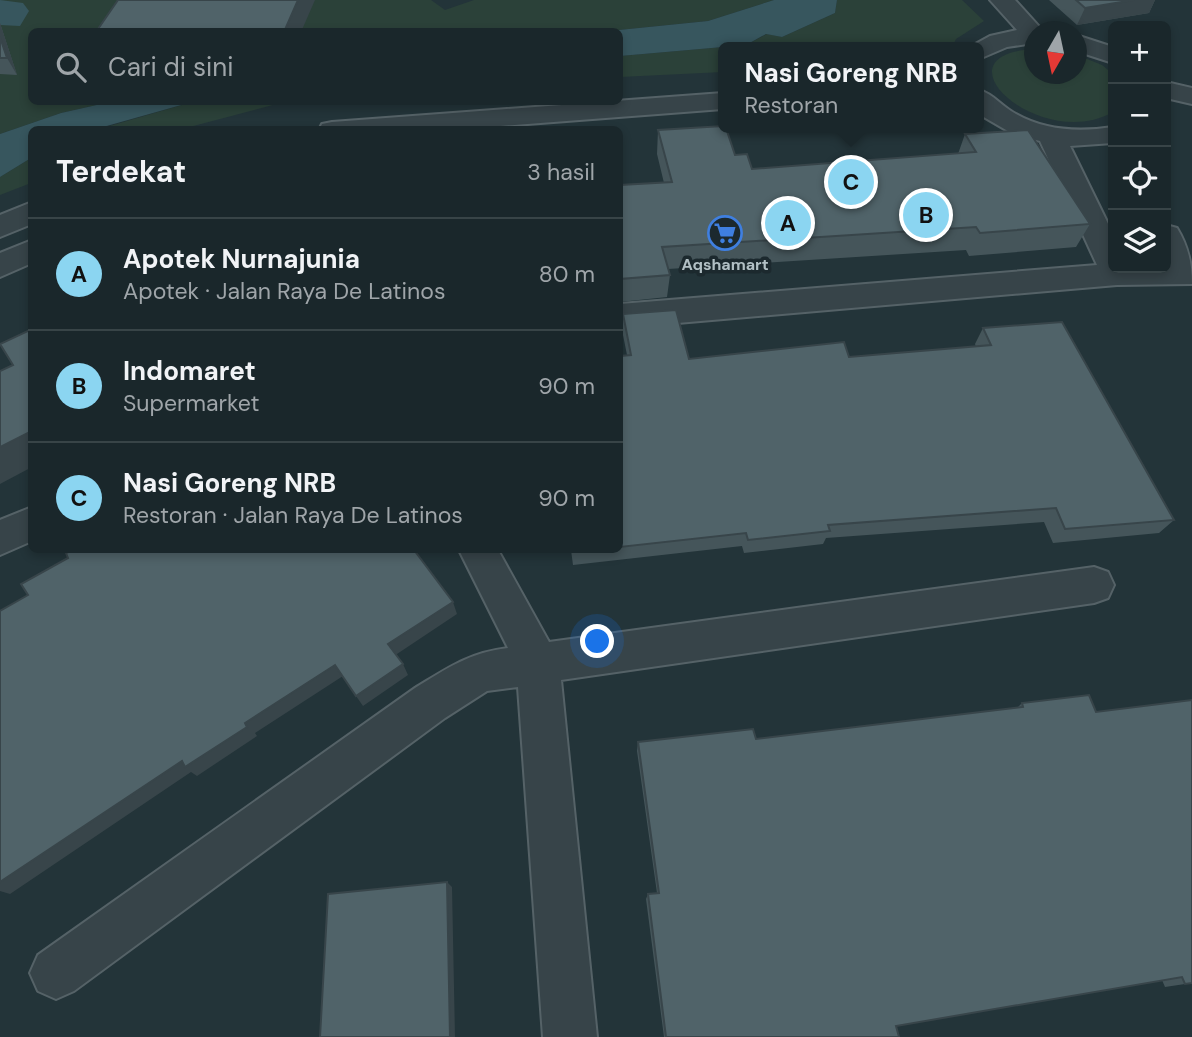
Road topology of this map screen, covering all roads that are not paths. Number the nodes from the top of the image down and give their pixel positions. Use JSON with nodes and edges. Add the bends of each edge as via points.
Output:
{"nodes":[{"id":1,"x":1002,"y":0,"type":"edge"},
{"id":2,"x":1024,"y":25,"type":"edge"},
{"id":3,"x":1024,"y":37,"type":"edge"},
{"id":4,"x":1087,"y":46,"type":"edge"},
{"id":5,"x":984,"y":48,"type":"edge"},
{"id":6,"x":1108,"y":53,"type":"edge"},
{"id":7,"x":1171,"y":91,"type":"edge"},
{"id":8,"x":1192,"y":96,"type":"edge"},
{"id":9,"x":718,"y":101,"type":"edge"},
{"id":10,"x":984,"y":102,"type":"edge"},
{"id":11,"x":386,"y":126,"type":"edge"},
{"id":12,"x":1050,"y":134,"type":"junction"},
{"id":13,"x":1108,"y":136,"type":"edge"},
{"id":14,"x":28,"y":214,"type":"edge"},
{"id":15,"x":0,"y":227,"type":"edge"},
{"id":16,"x":1171,"y":244,"type":"edge"},
{"id":17,"x":28,"y":252,"type":"edge"},
{"id":18,"x":1108,"y":254,"type":"edge"},
{"id":19,"x":0,"y":266,"type":"edge"},
{"id":20,"x":1108,"y":270,"type":"edge"},
{"id":21,"x":1186,"y":272,"type":"edge"},
{"id":22,"x":623,"y":316,"type":"edge"},
{"id":23,"x":28,"y":525,"type":"edge"},
{"id":24,"x":0,"y":538,"type":"edge"},
{"id":25,"x":480,"y":553,"type":"edge"},
{"id":26,"x":1094,"y":585,"type":"dead end"},
{"id":27,"x":537,"y":663,"type":"junction"},
{"id":28,"x":56,"y":973,"type":"dead end"},
{"id":29,"x":570,"y":1037,"type":"edge"}],
"edges":[{"from":1,"to":2,"type":"street"},
{"from":3,"to":5,"type":"street"},
{"from":4,"to":6,"type":"street"},
{"from":7,"to":8,"type":"street"},
{"from":9,"to":11,"type":"street"},
{"from":10,"to":12,"type":"street","via":[[1004,118]]},
{"from":12,"to":13,"type":"street"},
{"from":12,"to":18,"type":"street"},
{"from":14,"to":15,"type":"street"},
{"from":16,"to":21,"type":"street"},
{"from":17,"to":19,"type":"street"},
{"from":20,"to":22,"type":"street"},
{"from":23,"to":24,"type":"street"},
{"from":25,"to":27,"type":"street"},
{"from":26,"to":27,"type":"street"},
{"from":27,"to":28,"type":"street","via":[[479,673],[430,703]]},
{"from":27,"to":29,"type":"street"}]}
